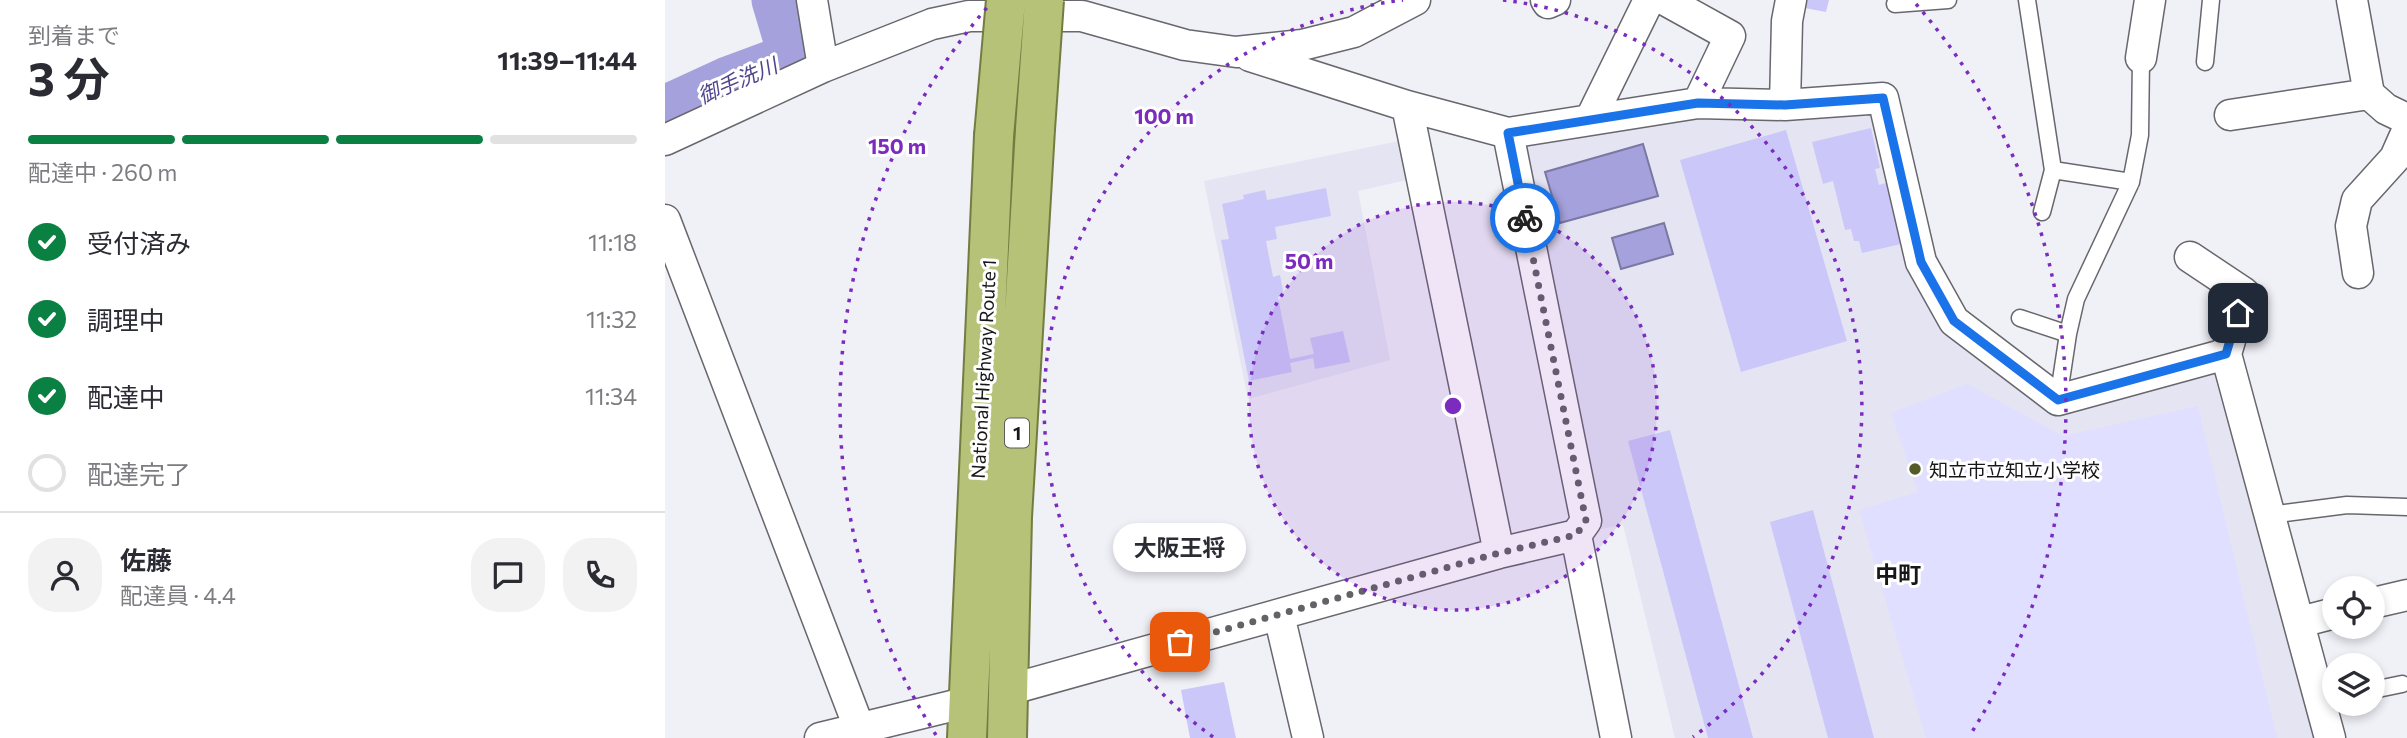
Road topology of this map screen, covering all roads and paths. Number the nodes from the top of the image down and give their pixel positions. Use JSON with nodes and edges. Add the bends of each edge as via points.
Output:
{"nodes":[{"id":1,"x":811,"y":0,"type":"edge"},
{"id":2,"x":1006,"y":0,"type":"edge"},
{"id":3,"x":1044,"y":0,"type":"edge"},
{"id":4,"x":1415,"y":0,"type":"edge"},
{"id":5,"x":1546,"y":0,"type":"edge"},
{"id":6,"x":1555,"y":0,"type":"edge"},
{"id":7,"x":1650,"y":0,"type":"edge"},
{"id":8,"x":1665,"y":0,"type":"edge"},
{"id":9,"x":1791,"y":0,"type":"edge"},
{"id":10,"x":1948,"y":0,"type":"edge"},
{"id":11,"x":2027,"y":0,"type":"edge"},
{"id":12,"x":2150,"y":0,"type":"edge"},
{"id":13,"x":2211,"y":0,"type":"edge"},
{"id":14,"x":2352,"y":0,"type":"edge"},
{"id":15,"x":1895,"y":4,"type":"dead end"},
{"id":16,"x":1236,"y":52,"type":"junction"},
{"id":17,"x":2141,"y":58,"type":"joint"},
{"id":18,"x":2205,"y":62,"type":"dead end"},
{"id":19,"x":823,"y":67,"type":"junction"},
{"id":20,"x":2369,"y":94,"type":"junction"},
{"id":21,"x":1698,"y":103,"type":"junction"},
{"id":22,"x":1785,"y":105,"type":"junction"},
{"id":23,"x":1407,"y":106,"type":"junction"},
{"id":24,"x":2230,"y":114,"type":"dead end"},
{"id":25,"x":2407,"y":119,"type":"edge"},
{"id":26,"x":1590,"y":120,"type":"junction"},
{"id":27,"x":2407,"y":131,"type":"edge"},
{"id":28,"x":1508,"y":133,"type":"junction"},
{"id":29,"x":665,"y":140,"type":"edge"},
{"id":30,"x":2053,"y":170,"type":"junction"},
{"id":31,"x":2131,"y":182,"type":"junction"},
{"id":32,"x":2042,"y":212,"type":"dead end"},
{"id":33,"x":665,"y":220,"type":"edge"},
{"id":34,"x":2190,"y":257,"type":"dead end"},
{"id":35,"x":2358,"y":273,"type":"dead end"},
{"id":36,"x":2020,"y":318,"type":"dead end"},
{"id":37,"x":2068,"y":334,"type":"junction"},
{"id":38,"x":2226,"y":354,"type":"junction"},
{"id":39,"x":2058,"y":400,"type":"junction"},
{"id":40,"x":2407,"y":507,"type":"edge"},
{"id":41,"x":2270,"y":515,"type":"junction"},
{"id":42,"x":1576,"y":535,"type":"junction"},
{"id":43,"x":1499,"y":553,"type":"junction"},
{"id":44,"x":2407,"y":595,"type":"edge"},
{"id":45,"x":2385,"y":600,"type":"edge"},
{"id":46,"x":1279,"y":615,"type":"junction"},
{"id":47,"x":2322,"y":616,"type":"edge"},
{"id":48,"x":2300,"y":622,"type":"junction"},
{"id":49,"x":2402,"y":684,"type":"dead end"},
{"id":50,"x":2322,"y":685,"type":"edge"},
{"id":51,"x":2385,"y":688,"type":"edge"},
{"id":52,"x":1008,"y":690,"type":"junction"},
{"id":53,"x":2328,"y":716,"type":"edge"},
{"id":54,"x":968,"y":720,"type":"edge"},
{"id":55,"x":861,"y":733,"type":"edge"},
{"id":56,"x":820,"y":738,"type":"edge"},
{"id":57,"x":1007,"y":738,"type":"edge"},
{"id":58,"x":1308,"y":738,"type":"edge"},
{"id":59,"x":1616,"y":738,"type":"edge"},
{"id":60,"x":2330,"y":738,"type":"edge"}],
"edges":[{"from":1,"to":19,"type":"street"},
{"from":2,"to":54,"type":"highway","name":"National Highway Route 1","number":"1","bridge":true,"via":[[994,136]]},
{"from":3,"to":52,"type":"highway","name":"National Highway Route 1","number":"1","bridge":true,"via":[[1012,517]]},
{"from":4,"to":16,"type":"street","via":[[1354,32],[1302,45]]},
{"from":5,"to":6,"type":"street"},
{"from":7,"to":26,"type":"street"},
{"from":8,"to":21,"type":"street","via":[[1730,36]]},
{"from":9,"to":22,"type":"street"},
{"from":10,"to":15,"type":"lane"},
{"from":11,"to":30,"type":"lane"},
{"from":12,"to":17,"type":"street"},
{"from":13,"to":18,"type":"lane"},
{"from":14,"to":20,"type":"street"},
{"from":16,"to":19,"type":"street","via":[[1185,45],[1082,16],[969,16],[932,24]]},
{"from":16,"to":23,"type":"street"},
{"from":17,"to":31,"type":"lane","via":[[2140,135]]},
{"from":19,"to":29,"type":"street"},
{"from":20,"to":24,"type":"street"},
{"from":20,"to":25,"type":"street"},
{"from":21,"to":22,"type":"street"},
{"from":21,"to":26,"type":"street"},
{"from":22,"to":39,"type":"street","via":[[1883,98],[1921,262],[1954,321]]},
{"from":23,"to":28,"type":"street"},
{"from":23,"to":43,"type":"street"},
{"from":26,"to":28,"type":"street"},
{"from":27,"to":35,"type":"street","via":[[2395,158],[2357,200],[2351,226]]},
{"from":28,"to":42,"type":"street","via":[[1586,521]]},
{"from":30,"to":31,"type":"lane"},
{"from":30,"to":32,"type":"lane"},
{"from":31,"to":37,"type":"lane","via":[[2077,299]]},
{"from":33,"to":55,"type":"street"},
{"from":34,"to":38,"type":"street","via":[[2244,293]]},
{"from":36,"to":37,"type":"lane"},
{"from":37,"to":39,"type":"lane"},
{"from":38,"to":39,"type":"street"},
{"from":38,"to":41,"type":"street"},
{"from":40,"to":41,"type":"lane","via":[[2347,505]]},
{"from":41,"to":48,"type":"street"},
{"from":42,"to":43,"type":"street"},
{"from":42,"to":59,"type":"street"},
{"from":43,"to":46,"type":"street"},
{"from":44,"to":45,"type":"street"},
{"from":46,"to":52,"type":"street"},
{"from":46,"to":58,"type":"street"},
{"from":47,"to":48,"type":"street"},
{"from":48,"to":50,"type":"street"},
{"from":49,"to":51,"type":"lane"},
{"from":52,"to":57,"type":"highway","name":"National Highway Route 1","number":"1"},
{"from":53,"to":60,"type":"street"},
{"from":54,"to":55,"type":"street"},
{"from":55,"to":56,"type":"street"}]}
